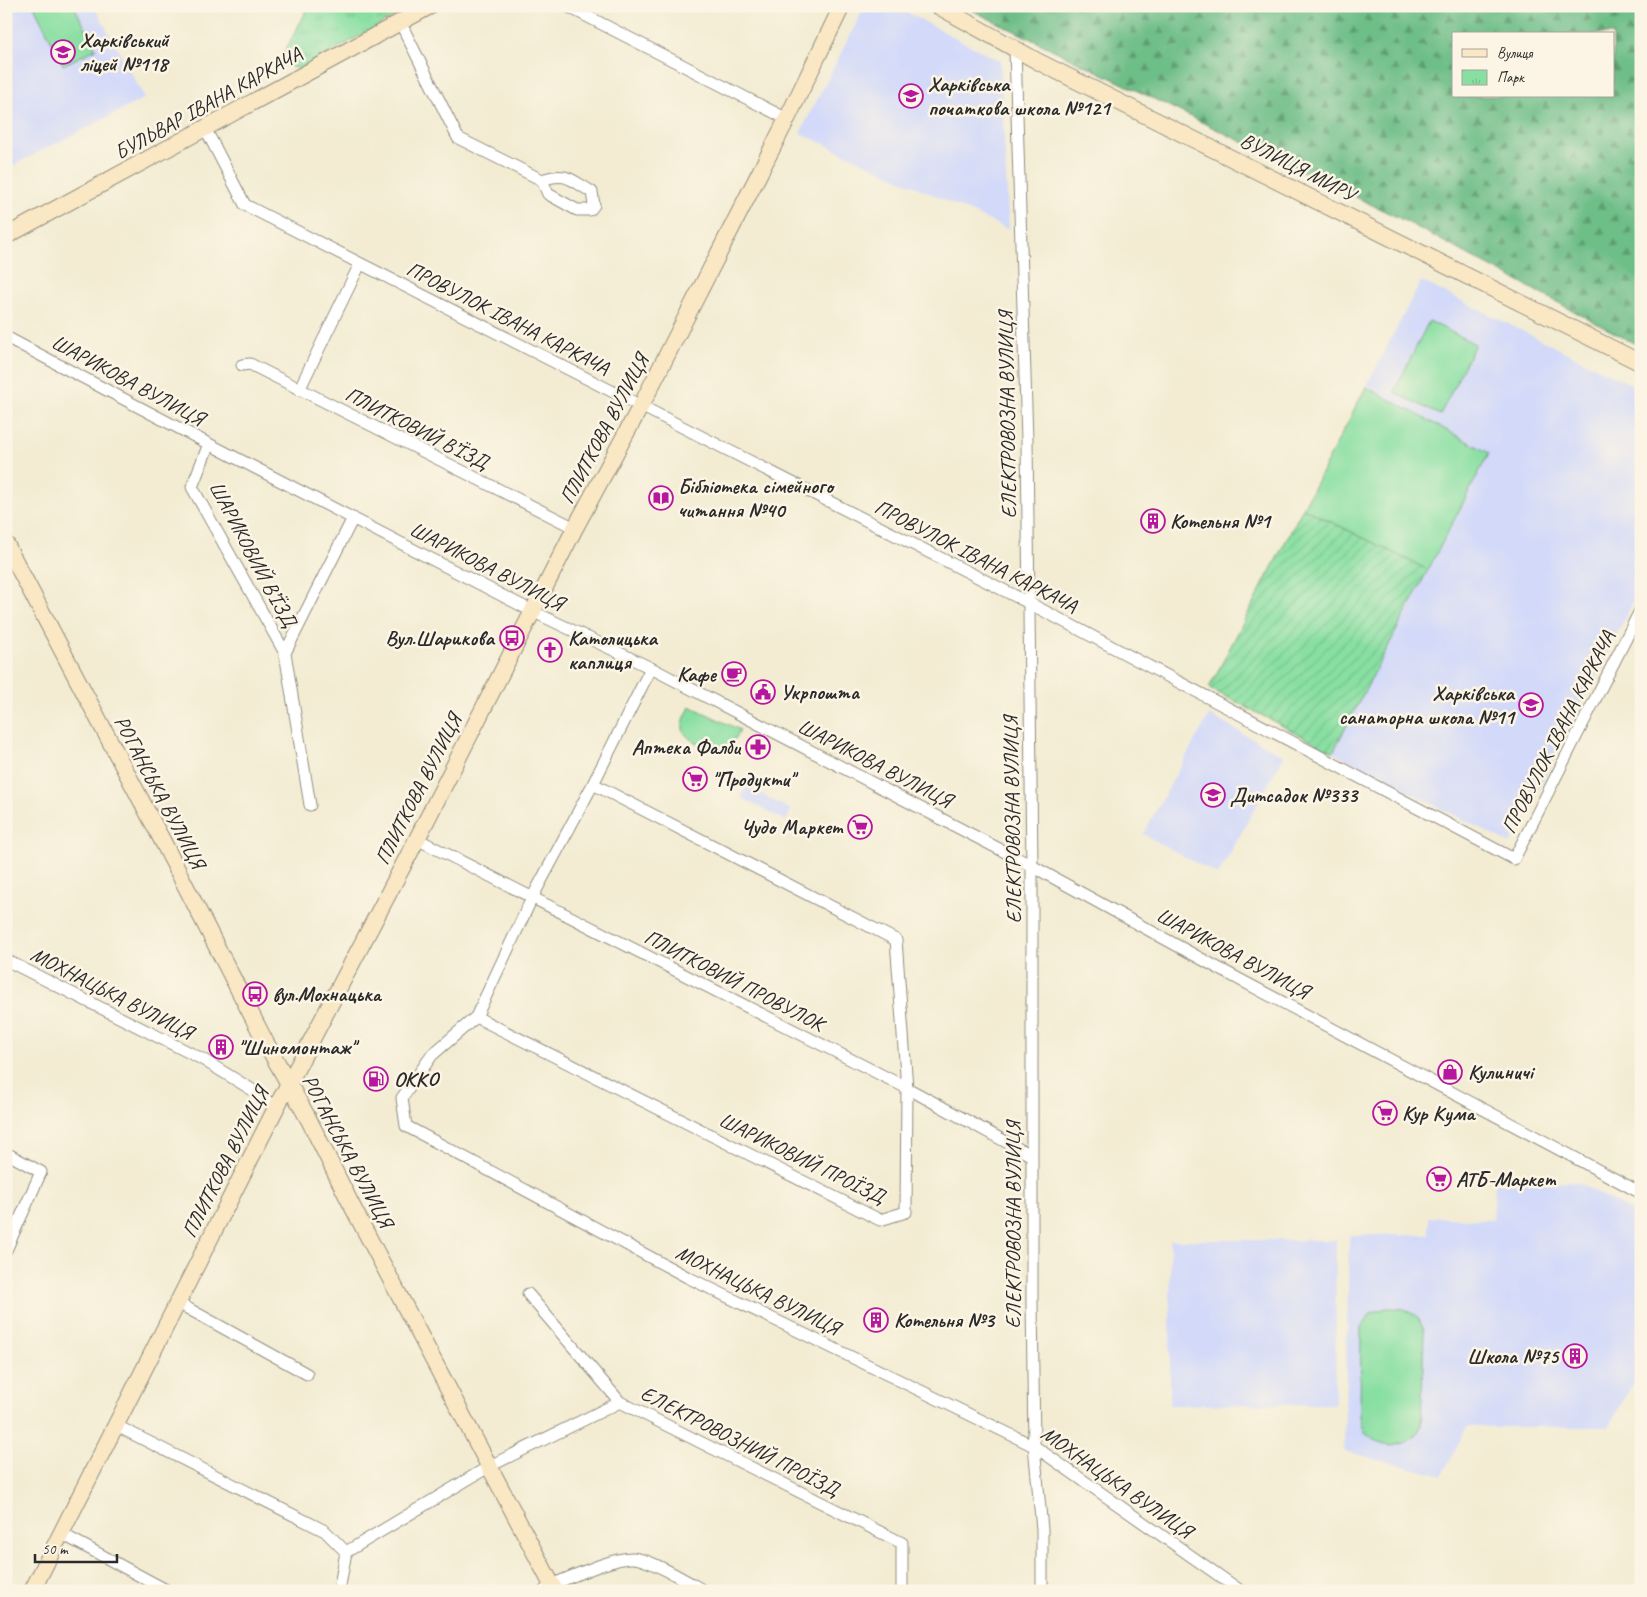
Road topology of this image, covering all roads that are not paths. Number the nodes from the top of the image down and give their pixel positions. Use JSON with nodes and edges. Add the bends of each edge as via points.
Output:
{"nodes":[{"id":1,"x":430,"y":6,"type":"edge"},
{"id":2,"x":567,"y":6,"type":"edge"},
{"id":3,"x":842,"y":6,"type":"edge"},
{"id":4,"x":938,"y":6,"type":"edge"},
{"id":5,"x":400,"y":22,"type":"junction"},
{"id":6,"x":1015,"y":49,"type":"junction"},
{"id":7,"x":787,"y":120,"type":"junction"},
{"id":8,"x":205,"y":128,"type":"junction"},
{"id":9,"x":542,"y":180,"type":"dead end"},
{"id":10,"x":6,"y":236,"type":"edge"},
{"id":11,"x":360,"y":264,"type":"junction"},
{"id":12,"x":6,"y":336,"type":"edge"},
{"id":13,"x":1641,"y":364,"type":"edge"},
{"id":14,"x":242,"y":365,"type":"dead end"},
{"id":15,"x":299,"y":390,"type":"junction"},
{"id":16,"x":642,"y":405,"type":"junction"},
{"id":17,"x":209,"y":444,"type":"junction"},
{"id":18,"x":353,"y":518,"type":"junction"},
{"id":19,"x":575,"y":528,"type":"junction"},
{"id":20,"x":6,"y":544,"type":"edge"},
{"id":21,"x":1029,"y":603,"type":"junction"},
{"id":22,"x":1641,"y":610,"type":"edge"},
{"id":23,"x":532,"y":611,"type":"junction"},
{"id":24,"x":285,"y":652,"type":"junction"},
{"id":25,"x":651,"y":668,"type":"junction"},
{"id":26,"x":594,"y":784,"type":"junction"},
{"id":27,"x":310,"y":804,"type":"dead end"},
{"id":28,"x":417,"y":839,"type":"junction"},
{"id":29,"x":1032,"y":866,"type":"junction"},
{"id":30,"x":532,"y":898,"type":"junction"},
{"id":31,"x":6,"y":960,"type":"edge"},
{"id":32,"x":476,"y":1017,"type":"junction"},
{"id":33,"x":289,"y":1084,"type":"junction"},
{"id":34,"x":907,"y":1088,"type":"junction"},
{"id":35,"x":276,"y":1108,"type":"junction"},
{"id":36,"x":6,"y":1153,"type":"edge"},
{"id":37,"x":1032,"y":1156,"type":"junction"},
{"id":38,"x":1641,"y":1192,"type":"edge"},
{"id":39,"x":6,"y":1250,"type":"edge"},
{"id":40,"x":528,"y":1294,"type":"dead end"},
{"id":41,"x":178,"y":1303,"type":"junction"},
{"id":42,"x":307,"y":1374,"type":"dead end"},
{"id":43,"x":620,"y":1402,"type":"junction"},
{"id":44,"x":115,"y":1425,"type":"junction"},
{"id":45,"x":1034,"y":1446,"type":"junction"},
{"id":46,"x":490,"y":1466,"type":"junction"},
{"id":47,"x":62,"y":1534,"type":"junction"},
{"id":48,"x":346,"y":1552,"type":"junction"},
{"id":49,"x":550,"y":1589,"type":"edge"},
{"id":50,"x":32,"y":1591,"type":"edge"},
{"id":51,"x":168,"y":1591,"type":"edge"},
{"id":52,"x":339,"y":1591,"type":"edge"},
{"id":53,"x":704,"y":1591,"type":"edge"},
{"id":54,"x":902,"y":1591,"type":"edge"},
{"id":55,"x":1042,"y":1591,"type":"edge"},
{"id":56,"x":1241,"y":1591,"type":"edge"}],
"edges":[{"from":1,"to":5,"type":"street","name":"БУЛЬВАР ІВАНА КАРКАЧА"},
{"from":2,"to":7,"type":"street"},
{"from":3,"to":7,"type":"street","name":"ПЛИТКОВА ВУЛИЦЯ"},
{"from":4,"to":6,"type":"street","name":"ВУЛИЦЯ МИРУ"},
{"from":5,"to":8,"type":"street","name":"БУЛЬВАР ІВАНА КАРКАЧА"},
{"from":5,"to":9,"type":"street","via":[[458,138]]},
{"from":6,"to":13,"type":"street","name":"ВУЛИЦЯ МИРУ"},
{"from":6,"to":21,"type":"street","name":"ЕЛЕКТРОВОЗНА ВУЛИЦЯ"},
{"from":7,"to":16,"type":"street","name":"ПЛИТКОВА ВУЛИЦЯ"},
{"from":8,"to":10,"type":"street","name":"БУЛЬВАР ІВАНА КАРКАЧА"},
{"from":8,"to":11,"type":"street","name":"ПРОВУЛОК ІВАНА КАРКАЧА","via":[[245,205]]},
{"from":11,"to":15,"type":"street"},
{"from":11,"to":16,"type":"street","name":"ПРОВУЛОК ІВАНА КАРКАЧА"},
{"from":12,"to":17,"type":"street","name":"ШАРИКОВА ВУЛИЦЯ"},
{"from":14,"to":15,"type":"street","name":"ПЛИТКОВИЙ В’ЇЗД","via":[[250,364]]},
{"from":15,"to":19,"type":"street","name":"ПЛИТКОВИЙ В’ЇЗД"},
{"from":16,"to":19,"type":"street","name":"ПЛИТКОВА ВУЛИЦЯ"},
{"from":16,"to":21,"type":"street","name":"ПРОВУЛОК ІВАНА КАРКАЧА"},
{"from":17,"to":18,"type":"street","name":"ШАРИКОВА ВУЛИЦЯ"},
{"from":17,"to":24,"type":"street","name":"ШАРИКОВИЙ В’ЇЗД","via":[[192,487]]},
{"from":18,"to":23,"type":"street","name":"ШАРИКОВА ВУЛИЦЯ"},
{"from":18,"to":24,"type":"street","name":"ШАРИКОВИЙ В’ЇЗД"},
{"from":19,"to":23,"type":"street","name":"ПЛИТКОВА ВУЛИЦЯ"},
{"from":20,"to":33,"type":"street","name":"РОГАНСЬКА ВУЛИЦЯ"},
{"from":21,"to":22,"type":"street","name":"ПРОВУЛОК ІВАНА КАРКАЧА","via":[[1514,859]]},
{"from":21,"to":29,"type":"street","name":"ЕЛЕКТРОВОЗНА ВУЛИЦЯ"},
{"from":23,"to":25,"type":"street","name":"ШАРИКОВА ВУЛИЦЯ"},
{"from":23,"to":28,"type":"street","name":"ПЛИТКОВА ВУЛИЦЯ"},
{"from":24,"to":27,"type":"street","name":"ШАРИКОВИЙ В’ЇЗД"},
{"from":25,"to":26,"type":"street"},
{"from":25,"to":29,"type":"street","name":"ШАРИКОВА ВУЛИЦЯ"},
{"from":26,"to":30,"type":"street"},
{"from":26,"to":34,"type":"street","name":"ШАРИКОВИЙ ПРОЇЗД","via":[[896,940]]},
{"from":28,"to":30,"type":"street","name":"ПЛИТКОВИЙ ПРОВУЛОК"},
{"from":28,"to":33,"type":"street","name":"ПЛИТКОВА ВУЛИЦЯ"},
{"from":29,"to":37,"type":"street","name":"ЕЛЕКТРОВОЗНА ВУЛИЦЯ"},
{"from":29,"to":38,"type":"street","name":"ШАРИКОВА ВУЛИЦЯ"},
{"from":30,"to":32,"type":"street"},
{"from":30,"to":34,"type":"street","name":"ПЛИТКОВИЙ ПРОВУЛОК"},
{"from":31,"to":35,"type":"street","name":"МОХНАЦЬКА ВУЛИЦЯ","via":[[202,1059]]},
{"from":32,"to":34,"type":"street","name":"ШАРИКОВИЙ ПРОЇЗД","via":[[880,1220],[906,1212]]},
{"from":32,"to":45,"type":"street","name":"МОХНАЦЬКА ВУЛИЦЯ","via":[[432,1055],[402,1098],[406,1126],[687,1277]]},
{"from":33,"to":35,"type":"street","name":"ПЛИТКОВА ВУЛИЦЯ"},
{"from":33,"to":46,"type":"street","name":"РОГАНСЬКА ВУЛИЦЯ"},
{"from":34,"to":37,"type":"street","name":"ПЛИТКОВИЙ ПРОВУЛОК"},
{"from":35,"to":41,"type":"street","name":"ПЛИТКОВА ВУЛИЦЯ"},
{"from":36,"to":39,"type":"street","via":[[41,1172]]},
{"from":37,"to":45,"type":"street","name":"ЕЛЕКТРОВОЗНА ВУЛИЦЯ"},
{"from":40,"to":43,"type":"street"},
{"from":41,"to":42,"type":"street"},
{"from":41,"to":44,"type":"street","name":"ПЛИТКОВА ВУЛИЦЯ"},
{"from":43,"to":46,"type":"street","name":"ЕЛЕКТРОВОЗНИЙ ПРОЇЗД"},
{"from":43,"to":54,"type":"street","name":"ЕЛЕКТРОВОЗНИЙ ПРОЇЗД","via":[[902,1543]]},
{"from":44,"to":47,"type":"street","name":"ПЛИТКОВА ВУЛИЦЯ"},
{"from":44,"to":48,"type":"street","via":[[325,1531]]},
{"from":45,"to":55,"type":"street","name":"ЕЛЕКТРОВОЗНА ВУЛИЦЯ","via":[[1042,1529]]},
{"from":45,"to":56,"type":"street","name":"МОХНАЦЬКА ВУЛИЦЯ"},
{"from":46,"to":48,"type":"street","name":"ЕЛЕКТРОВОЗНИЙ ПРОЇЗД"},
{"from":46,"to":49,"type":"street","name":"РОГАНСЬКА ВУЛИЦЯ"},
{"from":47,"to":50,"type":"street","name":"ПЛИТКОВА ВУЛИЦЯ"},
{"from":47,"to":51,"type":"street"},
{"from":48,"to":52,"type":"street"},
{"from":49,"to":53,"type":"street","via":[[614,1561],[634,1558],[659,1567]]}]}
